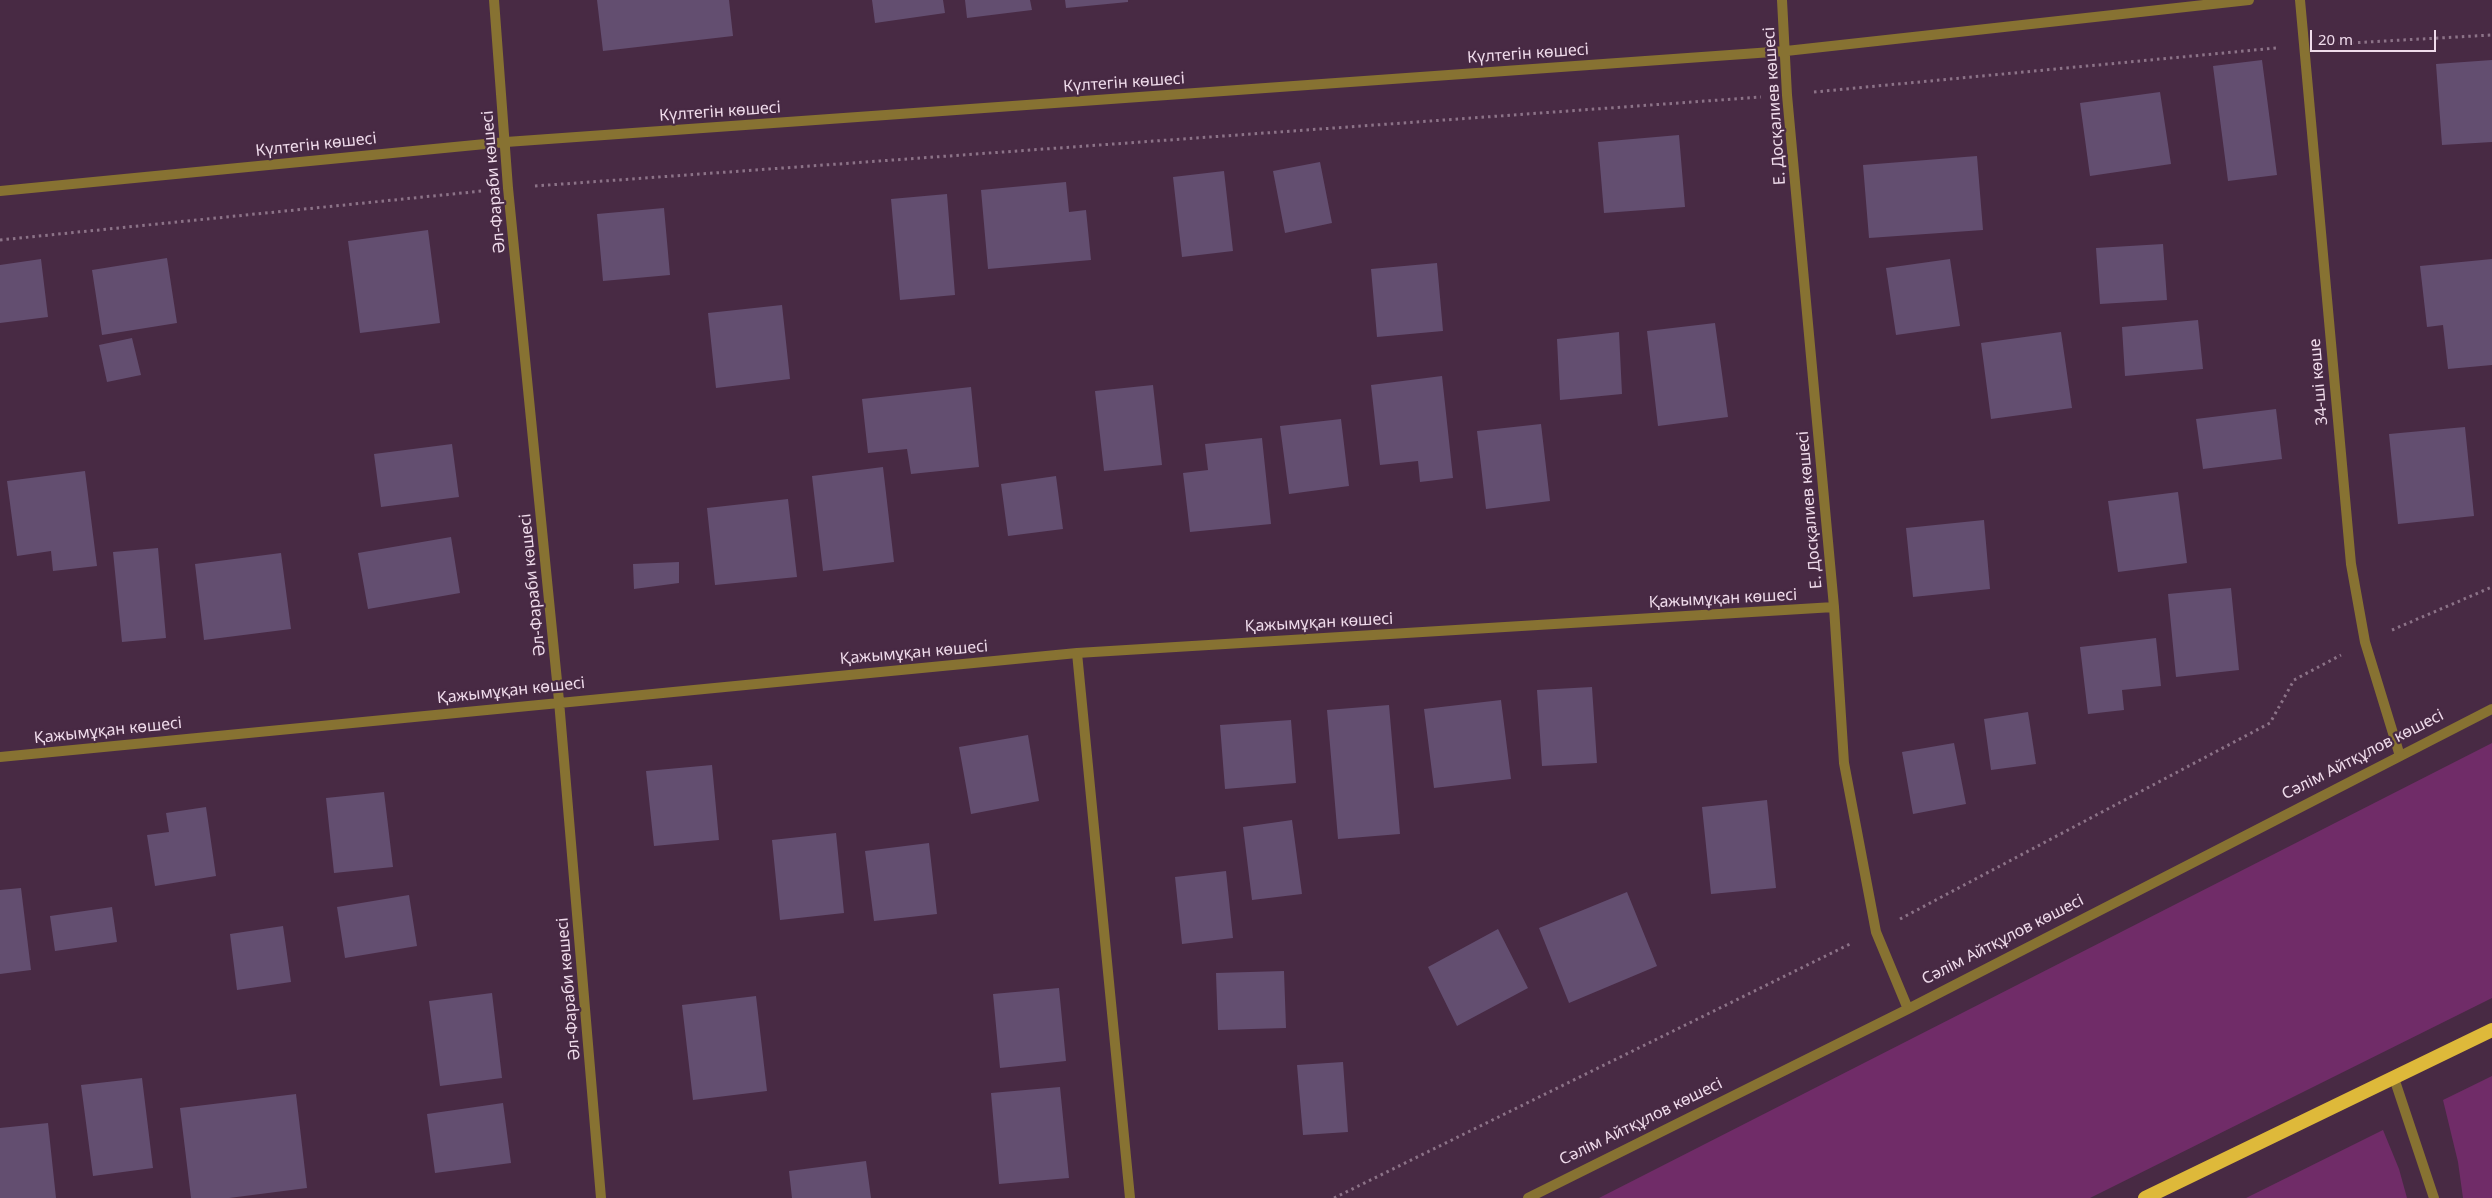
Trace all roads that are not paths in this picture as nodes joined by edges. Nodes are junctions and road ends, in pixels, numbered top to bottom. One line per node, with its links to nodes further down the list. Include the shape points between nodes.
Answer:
1 (494, 0): 6 (street, Әл-Фараби көшесі)
2 (1782, 0): 5 (street, Е. Досқалиев көшесі)
3 (2249, 0): 5 (street, Күлтегін көшесі)
4 (2300, 0): 12 (street, 34-ші көше, via 2351,564 2365,642)
5 (1786, 50): 6 (street, Күлтегін көшесі); 8 (street, Е. Досқалиев көшесі, via 1787,95)
6 (506, 142): 7 (street, Күлтегін көшесі); 10 (street, Әл-Фараби көшесі)
7 (0, 191)
8 (1834, 607): 9 (street, Қажымұқан көшесі); 14 (street, Е. Досқалиев көшесі, via 1844,763 1876,932)
9 (1077, 653): 10 (street, Қажымұқан көшесі); 18 (street)
10 (559, 701): 13 (street, Қажымұқан көшесі); 17 (street, Әл-Фараби көшесі)
11 (2492, 709): 12 (street, Сәлім Айтқұлов көшесі)
12 (2400, 756): 14 (street, Сәлім Айтқұлов көшесі)
13 (0, 757)
14 (1908, 1009): 19 (street, Сәлім Айтқұлов көшесі)
15 (2492, 1030): 16 (highway)
16 (2394, 1078): 20 (highway); 21 (street)
17 (602, 1198)
18 (1130, 1198)
19 (1528, 1198)
20 (2144, 1198)
21 (2434, 1198)

